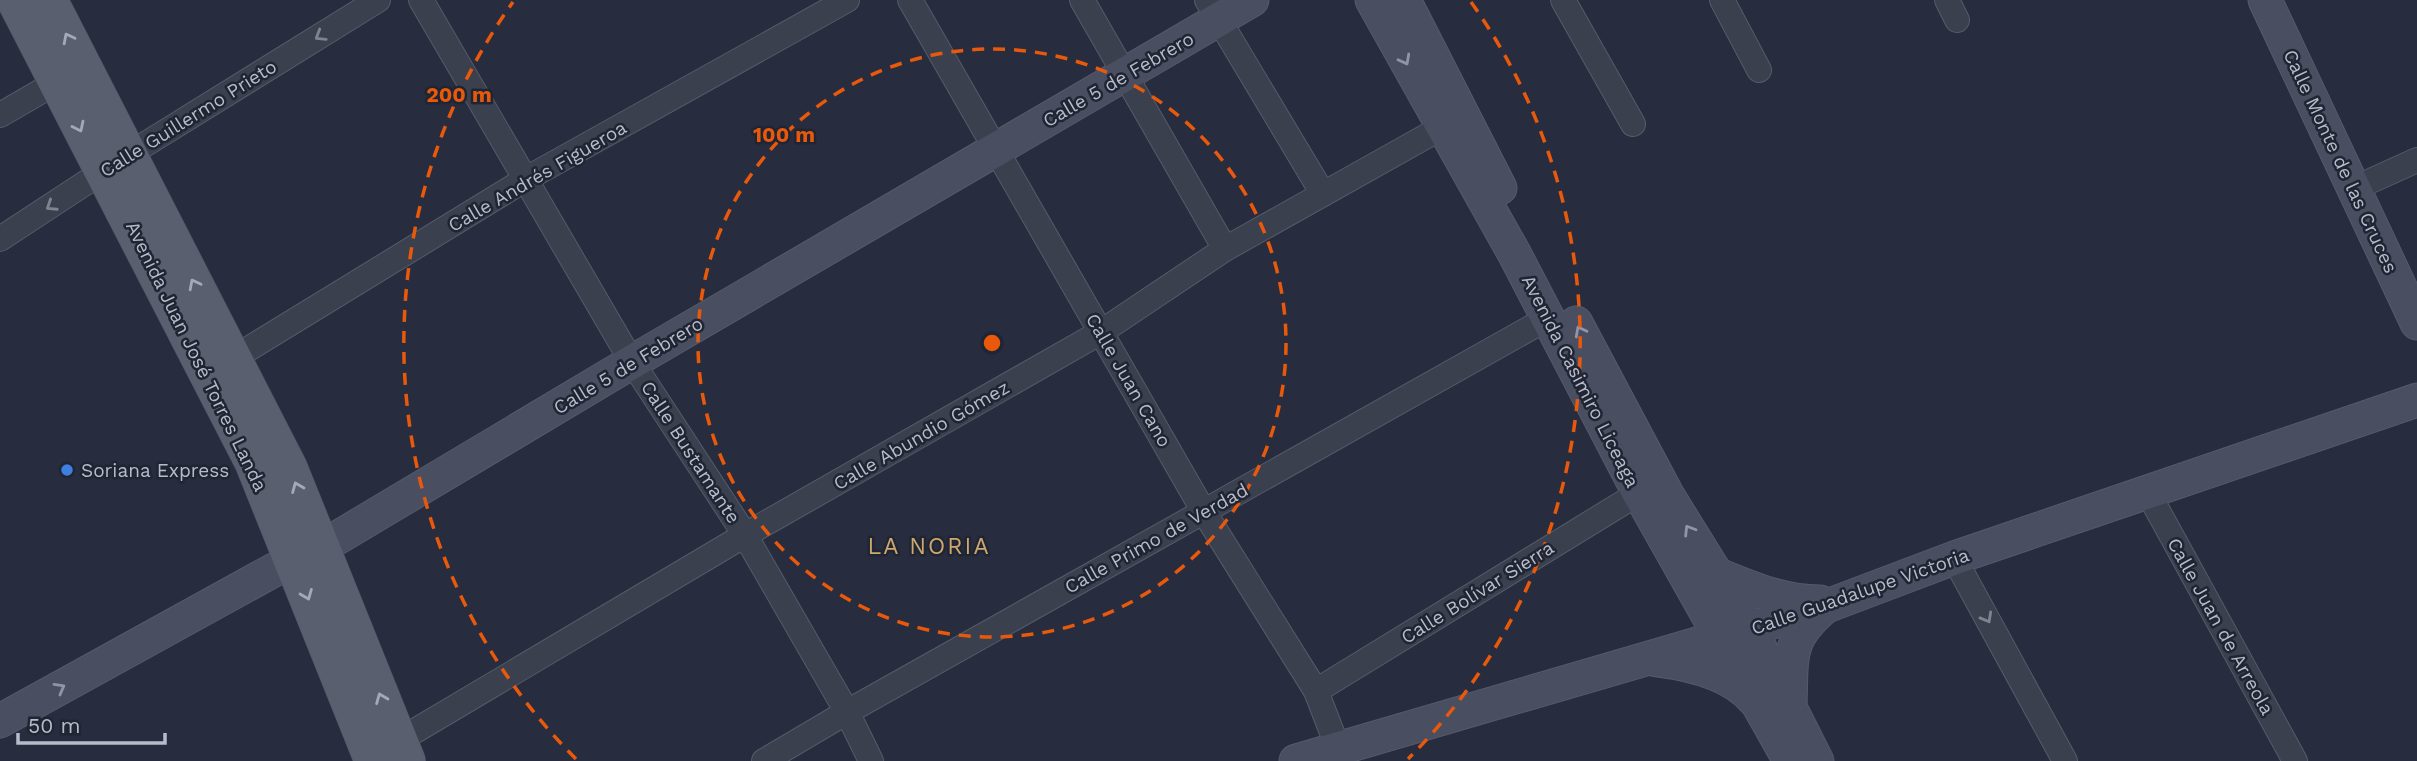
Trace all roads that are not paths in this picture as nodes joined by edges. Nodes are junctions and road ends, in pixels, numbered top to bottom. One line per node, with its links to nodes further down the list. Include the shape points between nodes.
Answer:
1 (15, 0): 17 (main road, Avenida Juan José Torres Landa)
2 (49, 0): 23 (main road, Avenida Juan José Torres Landa, one-way to 2)
3 (378, 0): 23 (street, Calle Guillermo Prieto, one-way to 23)
4 (421, 0): 24 (street, Calle Bustamante)
5 (847, 0): 24 (street, Calle Andrés Figueroa)
6 (911, 0): 21 (street, Calle Juan Cano)
7 (1082, 0): 16 (street)
8 (1252, 0): 14 (street, Calle 5 de Febrero)
9 (1372, 0): 20 (street, Avenida Casimiro Liceaga, one-way to 20)
10 (1404, 0): 41 (street, Avenida Casimiro Liceaga, one-way to 10, via 1668,496 1525,235)
11 (1563, 0): 19 (street)
12 (1722, 0): 15 (street)
13 (2265, 0): 25 (street, Calle Monte de las Cruces)
14 (1213, 11): 16 (street, Calle 5 de Febrero); 26 (street)
15 (1759, 70)
16 (1124, 75): 21 (street, Calle 5 de Febrero); 28 (street)
17 (57, 82): 18 (street); 23 (main road, Avenida Juan José Torres Landa, one-way to 23)
18 (0, 115)
19 (1633, 124)
20 (1441, 128): 26 (street, Calle Abundio Gómez); 29 (street, Avenida Casimiro Liceaga)
21 (998, 149): 31 (street, Calle Juan Cano); 33 (street, Calle 5 de Febrero)
22 (2417, 160): 25 (street)
23 (115, 164): 27 (street, Calle Guillermo Prieto, one-way to 27); 32 (main road, Avenida Juan José Torres Landa, one-way to 23); 39 (main road, Avenida Juan José Torres Landa, via 120,201 253,462)
24 (526, 180): 32 (street, Calle Andrés Figueroa); 33 (street, Calle Bustamante)
25 (2355, 188): 30 (street, Calle Monte de las Cruces)
26 (1323, 194): 28 (street, Calle Abundio Gómez)
27 (0, 239)
28 (1225, 249): 31 (street, Calle Abundio Gómez)
29 (1548, 318): 36 (street, Avenida Casimiro Liceaga); 37 (street, Calle Primo de Verdad)
30 (2417, 323)
31 (1101, 332): 37 (street, Calle Juan Cano); 38 (street, Calle Abundio Gómez)
32 (232, 359): 39 (main road, Avenida Juan José Torres Landa, one-way to 32, via 289,468)
33 (632, 362): 38 (street, Calle Bustamante); 39 (street, Calle 5 de Febrero)
34 (2417, 400): 35 (street, Calle Guadalupe Victoria)
35 (2147, 491): 40 (street, Calle Guadalupe Victoria); 57 (street, Calle Juan de Arreola)
36 (1639, 493): 43 (street, Avenida Casimiro Liceaga); 45 (street, Calle Bolívar Sierra)
37 (1204, 512): 45 (street, Calle Juan Cano); 47 (street, Calle Primo de Verdad)
38 (744, 535): 47 (street, Calle Bustamante); 49 (street, Calle Abundio Gómez)
39 (307, 554): 48 (street, Calle 5 de Febrero, one-way to 39); 49 (main road, Avenida Juan José Torres Landa)
40 (1954, 558): 42 (street, Calle Guadalupe Victoria); 56 (street, one-way to 56)
41 (1716, 574): 42 (street, via 1770,596); 43 (street, Avenida Casimiro Liceaga)
42 (1832, 604): 43 (street, Calle Guadalupe Victoria); 46 (street, via 1804,625 1793,646)
43 (1737, 634): 44 (street, Calle Guadalupe Victoria); 46 (street, Avenida Casimiro Liceaga)
44 (1651, 659): 46 (street, via 1688,664); 50 (street, Calle Guadalupe Victoria)
45 (1316, 691): 50 (street, Calle Juan Cano)
46 (1777, 708): 54 (street, Avenida Casimiro Liceaga); 55 (street, Avenida Casimiro Liceaga)
47 (847, 712): 51 (street, Calle Primo de Verdad); 52 (street, Calle Bustamante)
48 (0, 721)
49 (393, 754)
50 (1341, 755): 53 (street, Calle Guadalupe Victoria)
51 (764, 761)
52 (872, 761)
53 (1296, 761)
54 (1790, 761)
55 (1816, 761)
56 (2065, 761)
57 (2295, 761)

